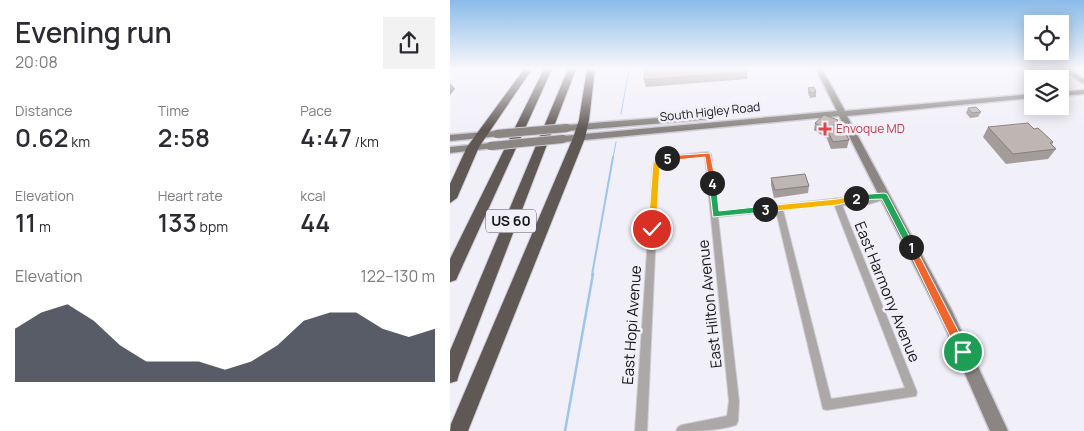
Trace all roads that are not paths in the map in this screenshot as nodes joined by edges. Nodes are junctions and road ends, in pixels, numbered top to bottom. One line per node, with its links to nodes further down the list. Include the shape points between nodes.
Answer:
1 (513, 89): 18 (highway)
2 (538, 89): 28 (highway, US 60)
3 (564, 89): 29 (highway, US 60)
4 (586, 89): 17 (highway)
5 (830, 89): 14 (main road)
6 (1020, 91): 7 (main road, South Higley Road); 10 (main road, South Higley Road); 12 (main road, via 986,97)
7 (1024, 91)
8 (1084, 92): 9 (main road)
9 (1069, 93)
10 (976, 95): 13 (main road); 14 (main road, South Higley Road)
11 (1024, 97): 12 (main road, South Higley Road)
12 (986, 100): 13 (main road, South Higley Road)
13 (944, 103): 14 (main road, South Higley Road)
14 (840, 110): 15 (main road, South Higley Road); 16 (main road, South Higley Road); 23 (main road)
15 (725, 116): 16 (main road, via 718,121 674,125); 17 (main road, South Higley Road)
16 (660, 130): 17 (main road, South Higley Road)
17 (573, 133): 18 (main road, South Higley Road, bridge); 20 (main road, South Higley Road, bridge); 30 (highway)
18 (480, 135): 19 (main road, South Higley Road); 20 (highway)
19 (450, 138)
20 (473, 148): 21 (main road, South Higley Road); 24 (highway)
21 (450, 150)
22 (658, 161): 27 (street, East Hilton Avenue, via 708,154); 31 (street, East Hopi Avenue)
23 (884, 196): 25 (street, via 876,201); 33 (main road, via 947,316)
24 (450, 198)
25 (837, 202): 26 (street); 26 (street, East Harmony Avenue, via 912,392 827,406)
26 (779, 208): 27 (street)
27 (715, 215): 32 (street, East Hilton Avenue, via 734,401 732,421)
28 (450, 275)
29 (450, 374)
30 (458, 431)
31 (641, 431)
32 (682, 431)
33 (1000, 431)

